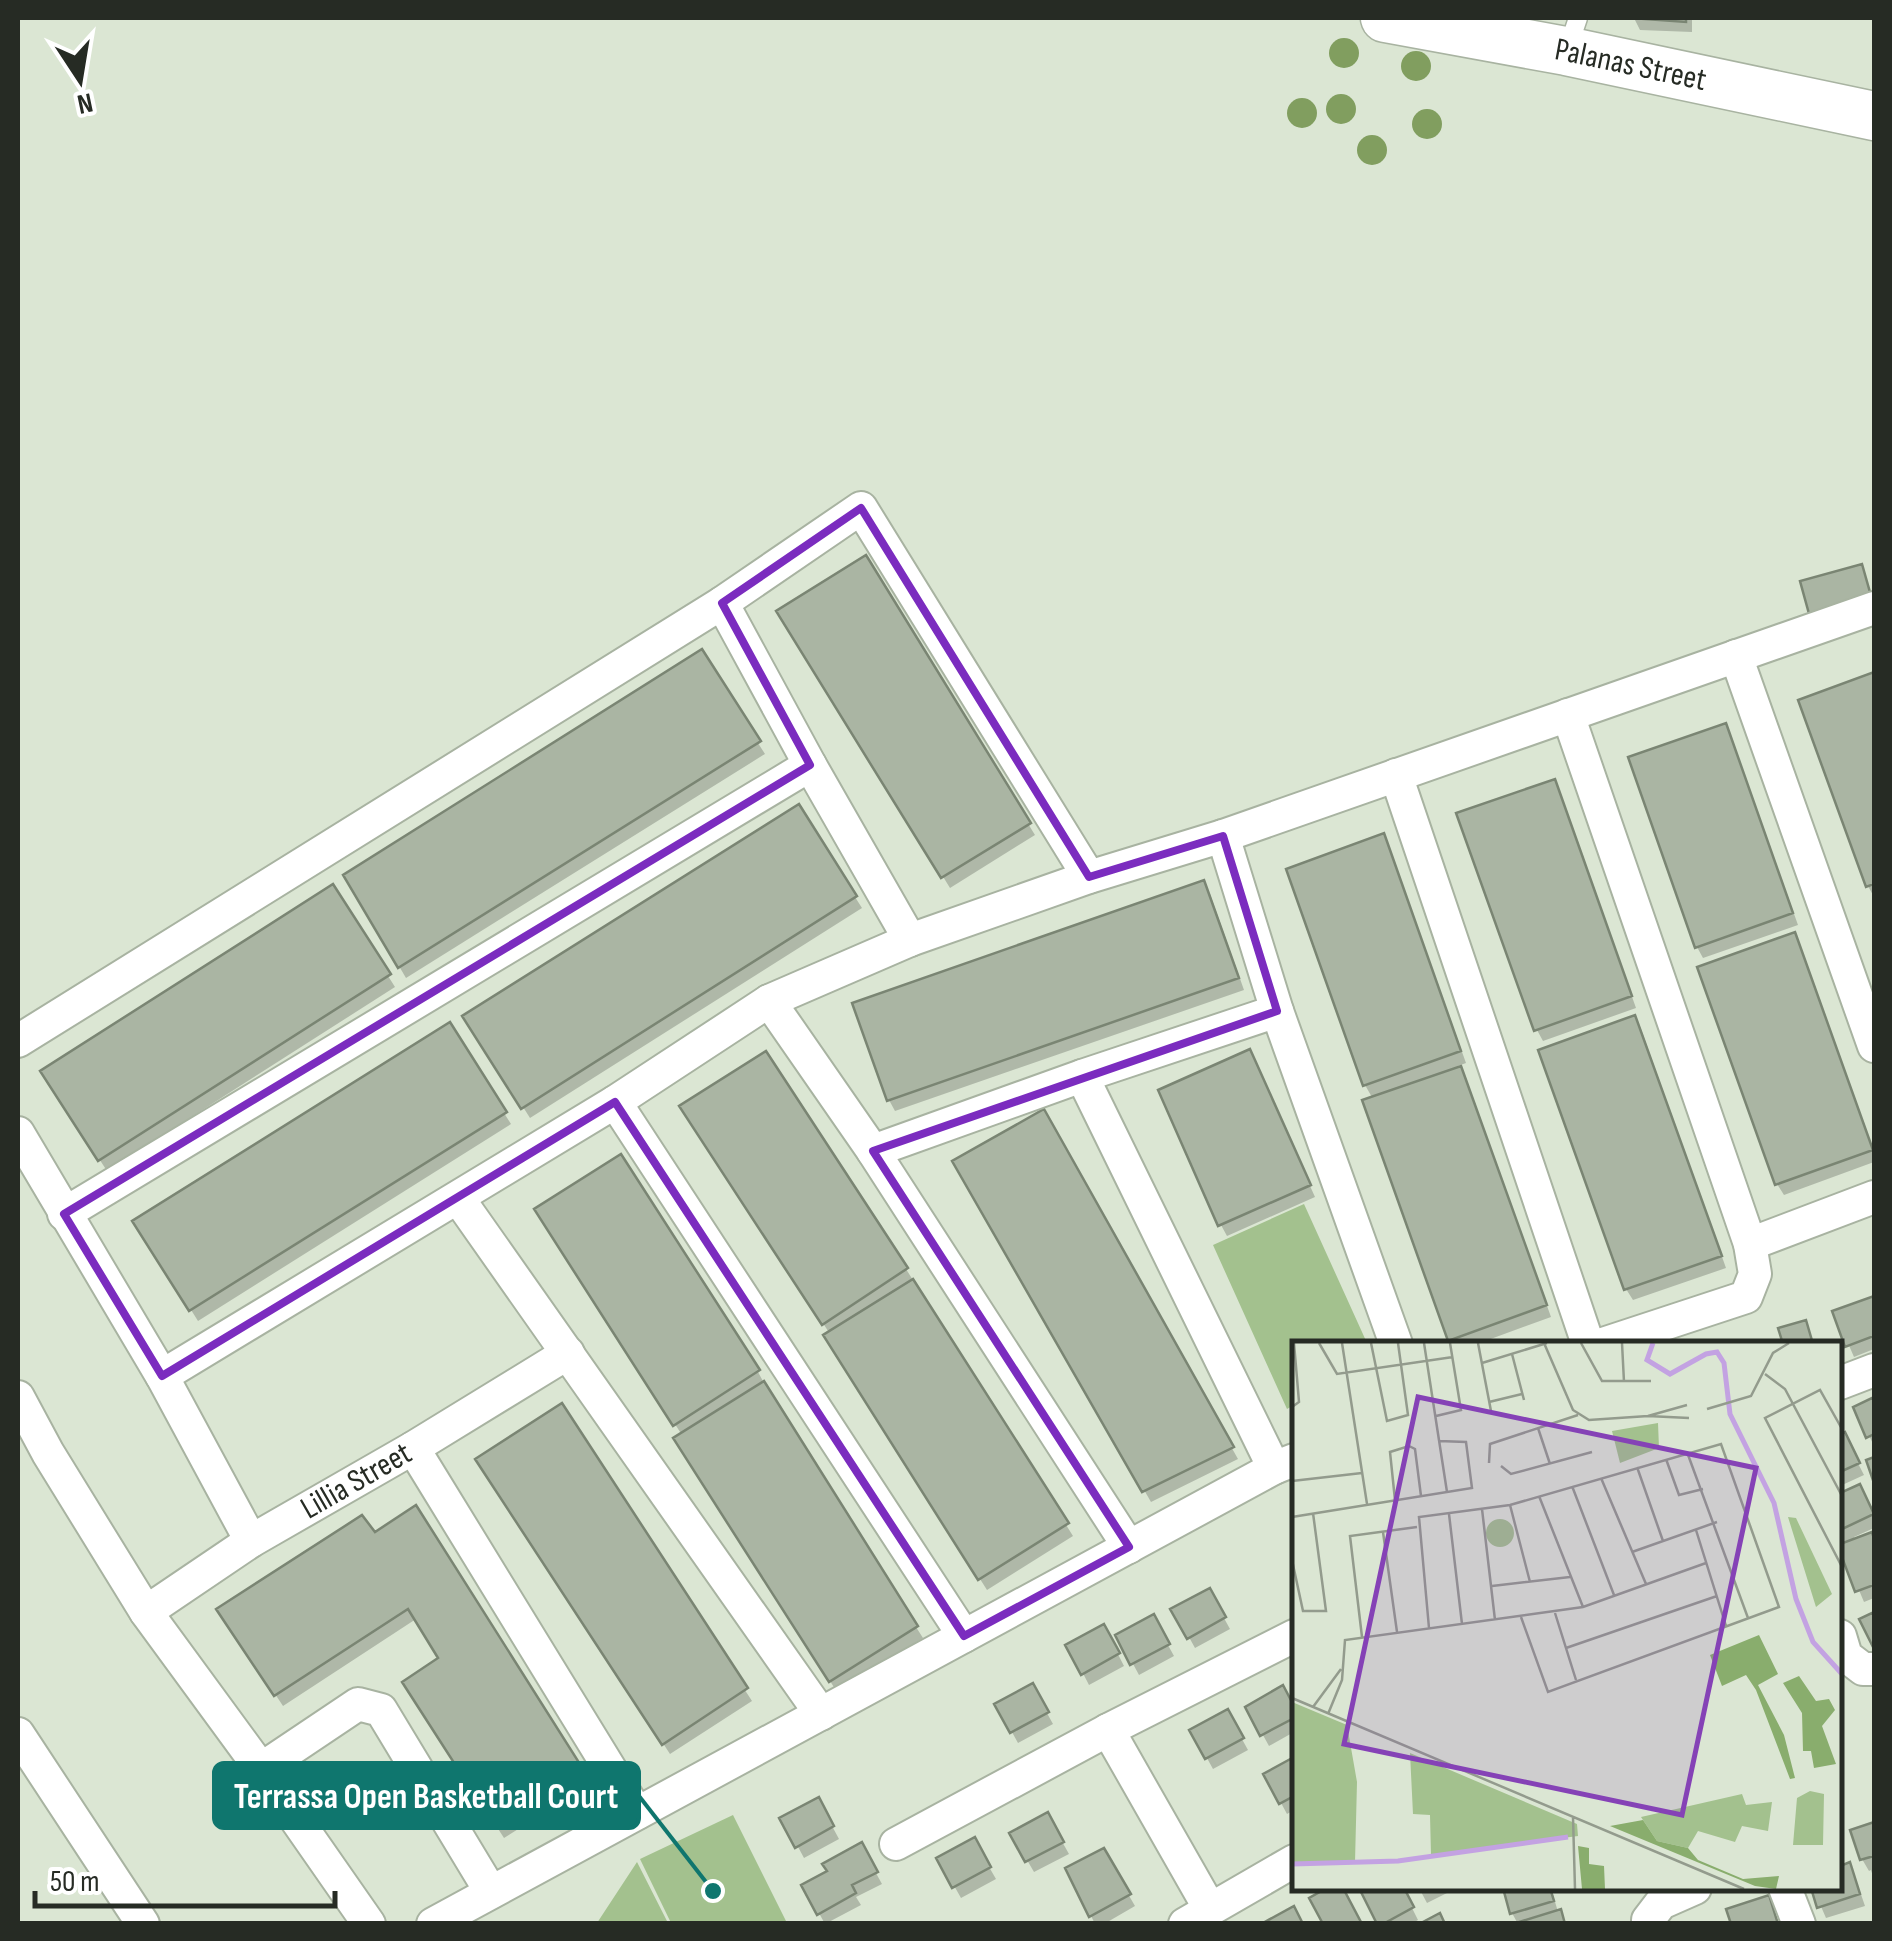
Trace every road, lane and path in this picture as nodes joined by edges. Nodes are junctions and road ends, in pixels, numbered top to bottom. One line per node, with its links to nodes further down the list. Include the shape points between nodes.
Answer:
1 (1385, 18): 2 (main road, Palanas Street)
2 (1572, 34): 3 (main road, Palanas Street)
3 (1874, 116)
4 (722, 603): 8 (street); 11 (street, via 861,508); 15 (street)
5 (1874, 608): 6 (street)
6 (1736, 656): 7 (street); 16 (street)
7 (1568, 714): 9 (street); 24 (street)
8 (810, 766): 12 (street); 23 (street)
9 (1396, 775): 10 (street); 26 (street)
10 (1223, 836): 11 (street); 14 (street)
11 (1089, 877): 12 (street)
12 (910, 940): 13 (street)
13 (769, 1001): 18 (street); 20 (street)
14 (1277, 1010): 17 (street); 25 (street)
15 (18, 1041)
16 (1874, 1046)
17 (1082, 1076): 20 (street); 34 (street)
18 (614, 1102): 22 (street); 38 (street)
19 (18, 1132): 23 (street)
20 (872, 1151): 36 (street)
21 (1874, 1196): 24 (street)
22 (458, 1198): 28 (street); 30 (street)
23 (64, 1214): 30 (street)
24 (1750, 1244): 27 (street, via 1756,1274 1746,1297)
25 (1395, 1341)
26 (1587, 1341)
27 (1613, 1341)
28 (568, 1352): 33 (street, Lillia Street); 42 (street)
29 (1874, 1370): 31 (street)
30 (162, 1376): 35 (street)
31 (1842, 1382)
32 (18, 1397): 37 (street)
33 (413, 1448): 35 (street, Lillia Street); 46 (street)
34 (1284, 1464): 36 (street)
35 (251, 1541): 37 (street, Lillia Street)
36 (1129, 1546): 38 (street)
37 (146, 1612): 45 (street)
38 (964, 1636): 42 (street)
39 (1292, 1637): 43 (street)
40 (1842, 1643): 41 (street, via 1846,1656 1862,1669)
41 (1874, 1669)
42 (821, 1714): 46 (street)
43 (1108, 1730): 47 (street); 52 (street)
44 (18, 1734): 53 (street)
45 (260, 1769): 51 (street, via 358,1704 382,1710); 54 (street)
46 (637, 1813): 51 (street)
47 (896, 1844)
48 (1292, 1861): 52 (street)
49 (1688, 1891): 56 (street, via 1661,1903)
50 (1786, 1891): 57 (street)
51 (491, 1892): 55 (street)
52 (1197, 1916)
53 (143, 1924)
54 (370, 1924)
55 (433, 1924)
56 (1648, 1924)
57 (1799, 1924)

